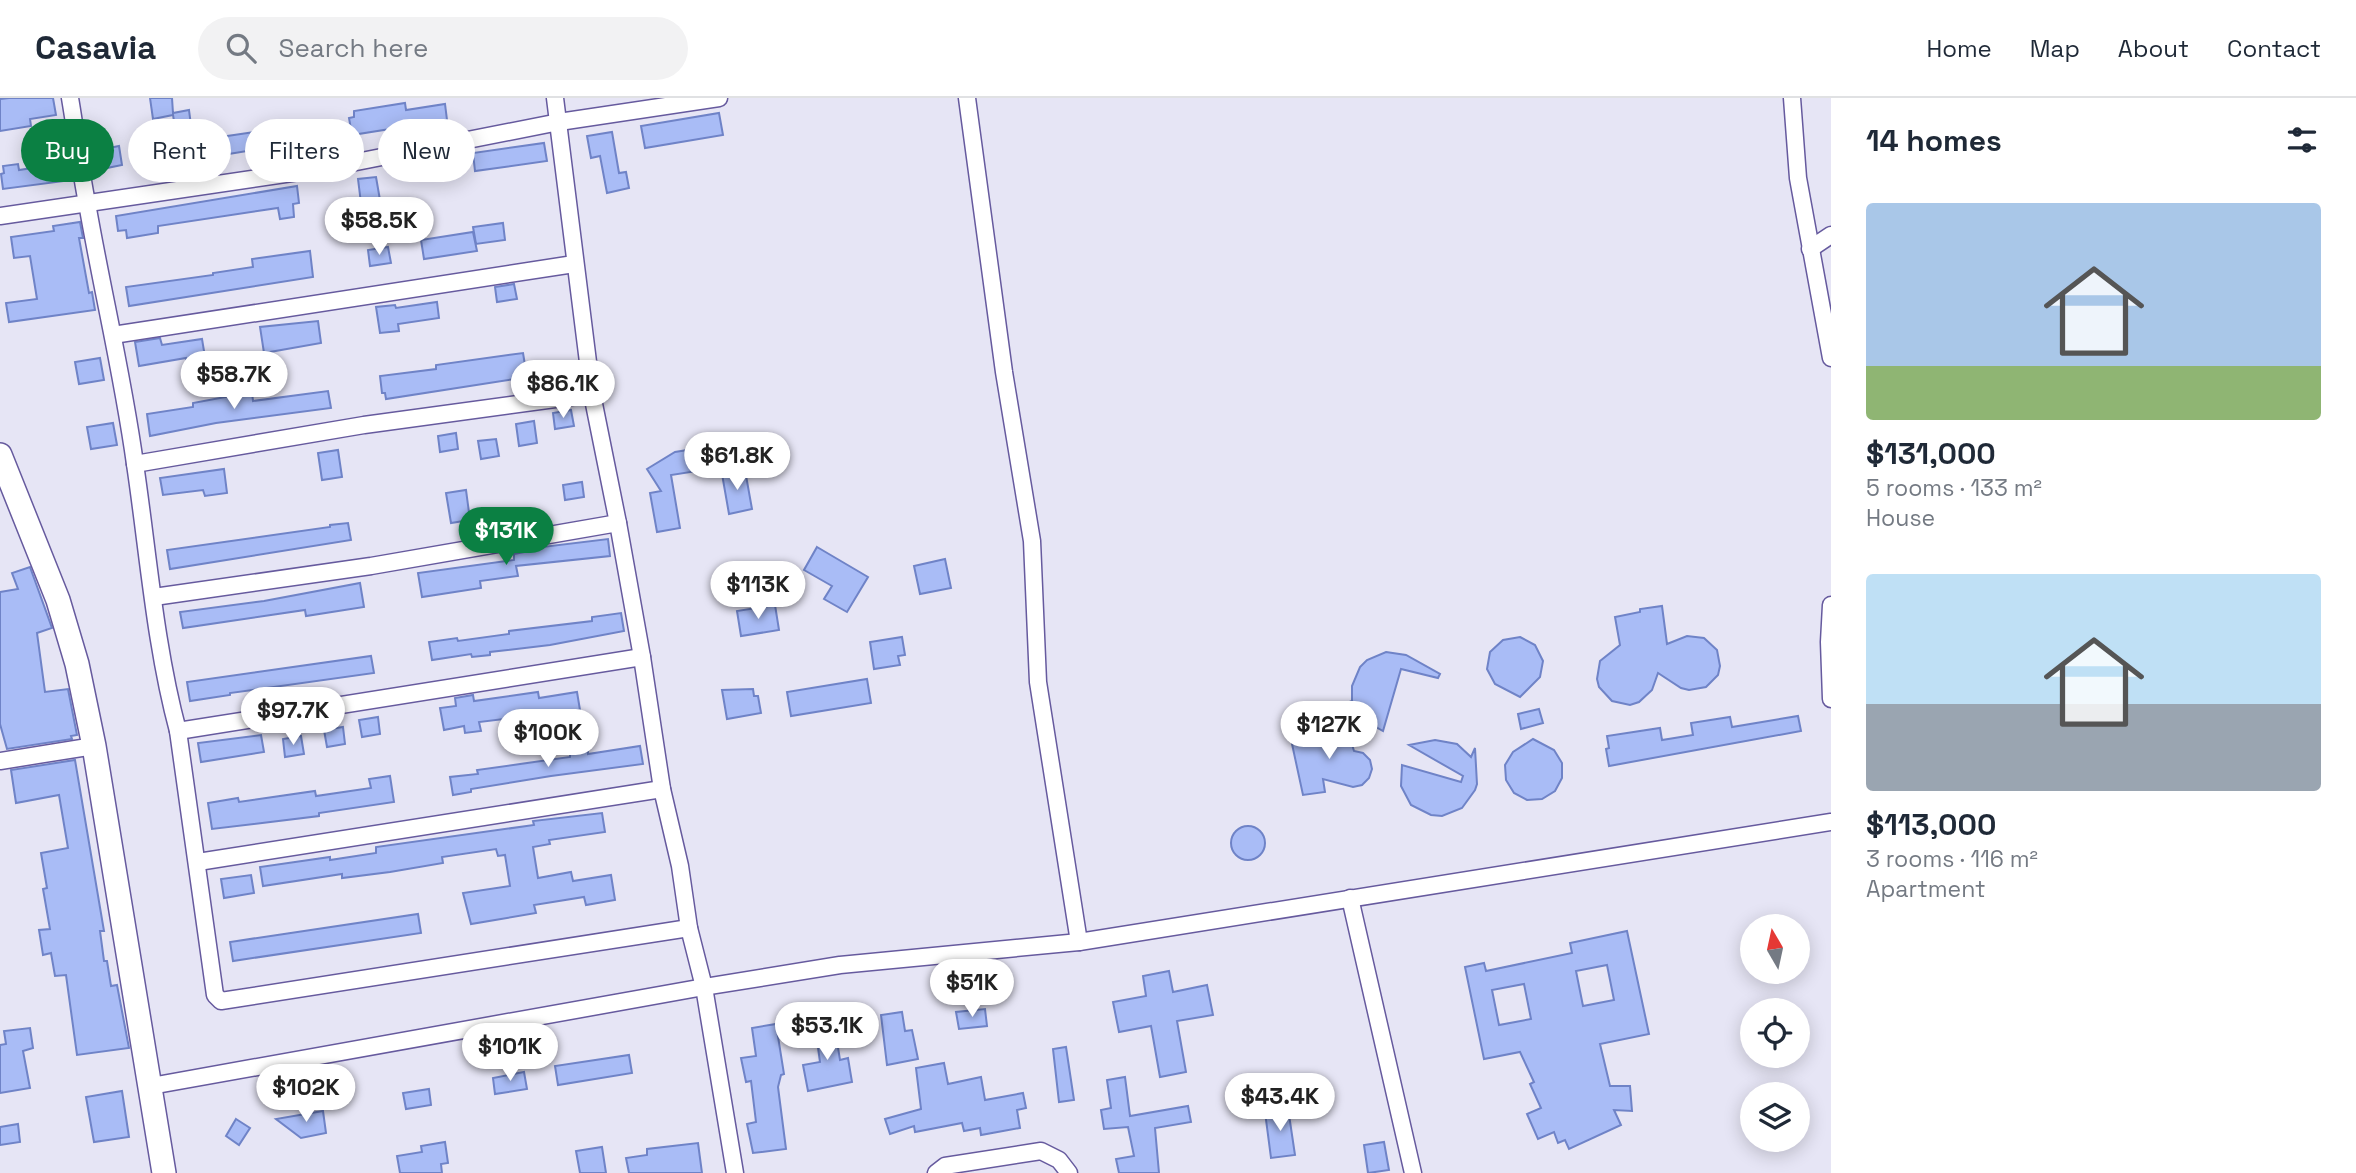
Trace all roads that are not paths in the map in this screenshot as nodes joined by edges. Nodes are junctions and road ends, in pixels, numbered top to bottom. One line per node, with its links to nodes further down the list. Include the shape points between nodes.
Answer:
1 (70, 98): 7 (street)
2 (555, 98): 6 (street)
3 (719, 98): 6 (street)
4 (1792, 98): 10 (street, via 1798,178)
5 (968, 99): 30 (street, via 1032,541 1038,682)
6 (559, 122): 7 (street, via 326,168); 11 (street)
7 (87, 204): 8 (street); 12 (street)
8 (0, 216)
9 (1831, 235): 10 (street)
10 (1810, 249): 13 (street)
11 (574, 264): 12 (street); 14 (street)
12 (113, 335): 16 (street)
13 (1831, 358)
14 (592, 394): 16 (street, via 364,425); 17 (street)
15 (0, 454): 23 (main road, via 58,600)
16 (135, 464): 18 (street)
17 (618, 523): 18 (street, via 371,566); 20 (street)
18 (154, 597): 22 (street)
19 (1831, 605): 21 (street)
20 (642, 657): 22 (street); 25 (street)
21 (1831, 699)
22 (178, 731): 27 (street)
23 (94, 746): 24 (street); 32 (main road)
24 (0, 761)
25 (662, 789): 27 (street); 29 (street)
26 (1831, 822): 28 (street)
27 (198, 862): 29 (street, via 215,995 221,1001)
28 (1350, 898): 30 (street); 37 (street)
29 (689, 928): 31 (street)
30 (1079, 942): 31 (street, via 840,965)
31 (705, 987): 32 (street); 34 (street)
32 (151, 1086): 33 (main road)
33 (164, 1173)
34 (736, 1173)
35 (936, 1173): 36 (street, via 945,1166 1041,1151 1059,1160)
36 (1069, 1173)
37 (1413, 1173)

